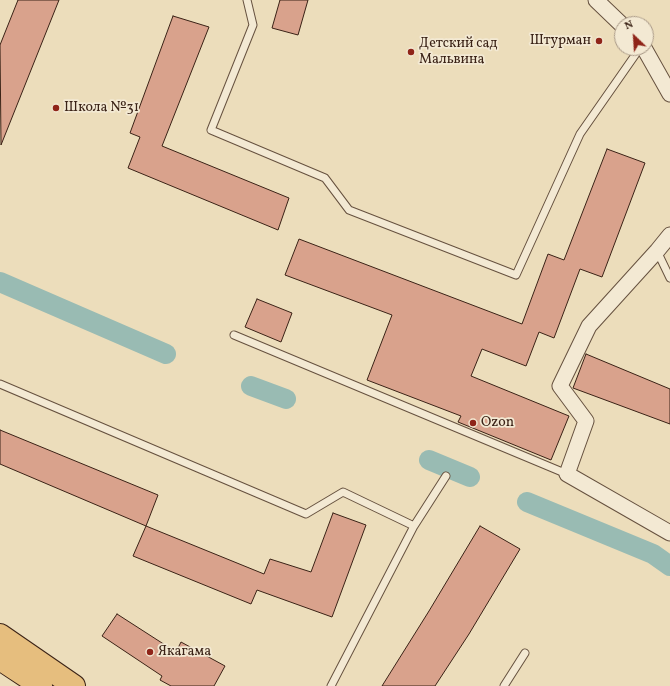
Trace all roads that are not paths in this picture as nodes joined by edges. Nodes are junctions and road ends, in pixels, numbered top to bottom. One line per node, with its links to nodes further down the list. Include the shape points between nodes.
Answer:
1 (247, 0): 4 (lane, via 253,25 211,130 324,178 350,210 516,275 580,134)
2 (596, 0): 3 (street)
3 (614, 17)
4 (634, 56)
5 (649, 56): 6 (street)
6 (670, 94)
7 (670, 235): 8 (street)
8 (657, 251): 9 (lane); 12 (street, via 589,326 560,386 586,422)
9 (670, 278)
10 (234, 335): 12 (lane)
11 (0, 384): 14 (lane, via 306,514 343,492)
12 (567, 474): 15 (street)
13 (446, 476): 14 (lane)
14 (414, 526): 21 (lane)
15 (670, 534)
16 (0, 635): 20 (main road)
17 (525, 653): 22 (lane)
18 (0, 659): 19 (main road)
19 (40, 686)
20 (74, 686)
21 (331, 686)
22 (504, 686)

